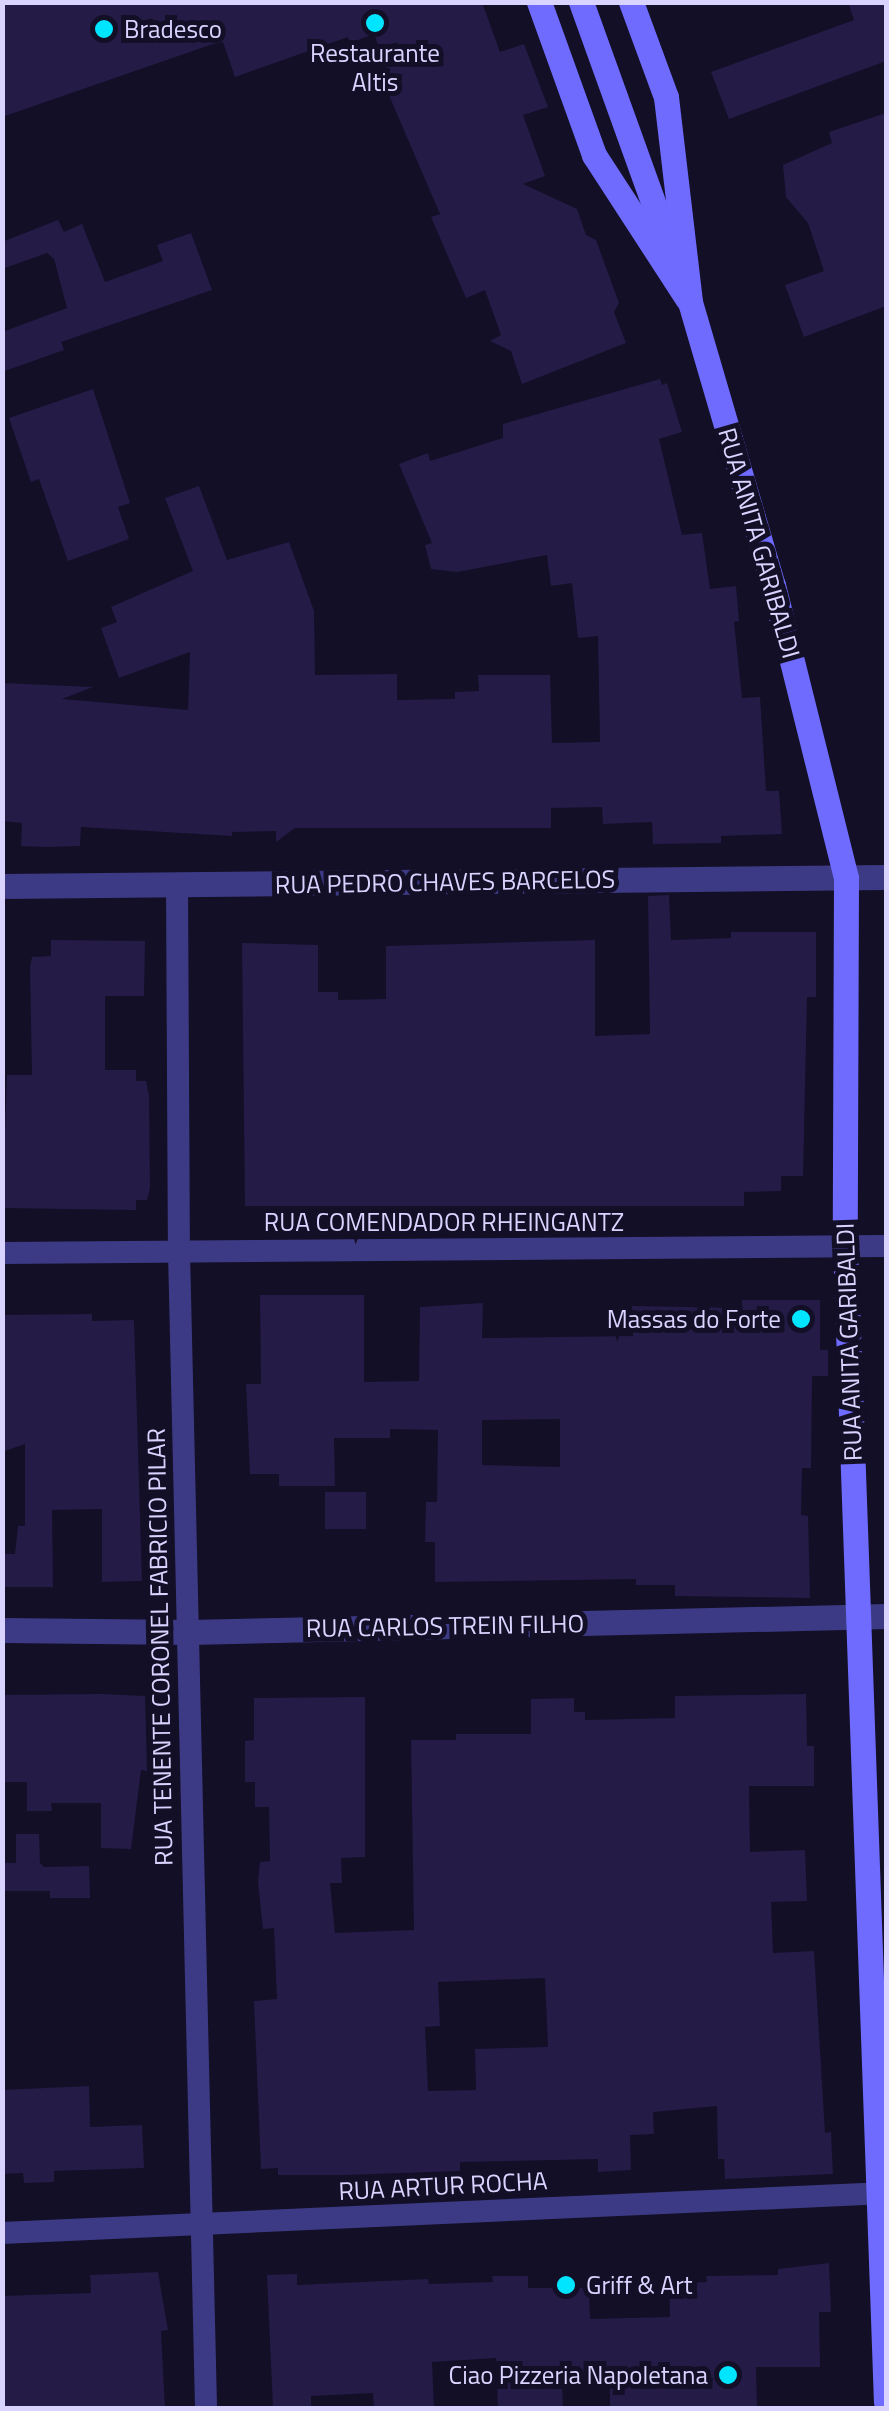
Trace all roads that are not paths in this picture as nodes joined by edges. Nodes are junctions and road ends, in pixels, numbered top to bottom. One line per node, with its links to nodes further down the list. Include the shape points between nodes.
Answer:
1 (539, 2): 4 (main road, RUA ANITA GARIBALDI, via 594,154)
2 (582, 2): 4 (main road)
3 (631, 2): 4 (main road, RUA ANITA GARIBALDI, via 666,97)
4 (690, 302): 5 (main road, RUA ANITA GARIBALDI, via 773,585)
5 (846, 878): 6 (street, RUA PEDRO CHAVES BARCELOS); 7 (street, RUA PEDRO CHAVES BARCELOS); 9 (main road, RUA ANITA GARIBALDI)
6 (886, 878)
7 (177, 884): 8 (street, RUA PEDRO CHAVES BARCELOS); 11 (street, RUA TENENTE CORONEL FABRICIO PILAR)
8 (2, 886)
9 (845, 1246): 10 (street, RUA COMENDADOR RHEINGANTZ); 11 (street, RUA COMENDADOR RHEINGANTZ); 13 (main road, RUA ANITA GARIBALDI)
10 (886, 1246)
11 (179, 1252): 12 (street, RUA COMENDADOR RHEINGANTZ); 16 (street, RUA TENENTE CORONEL FABRICIO PILAR)
12 (2, 1253)
13 (858, 1616): 14 (street, RUA CARLOS TREIN FILHO); 16 (street, RUA CARLOS TREIN FILHO); 17 (main road, RUA ANITA GARIBALDI)
14 (886, 1616)
15 (2, 1630): 16 (street, RUA CARLOS TREIN FILHO)
16 (188, 1632): 18 (street, RUA TENENTE CORONEL FABRICIO PILAR)
17 (883, 2193): 18 (street, RUA ARTUR ROCHA); 20 (main road, RUA ANITA GARIBALDI)
18 (200, 2224): 19 (street, RUA ARTUR ROCHA); 21 (street, RUA TENENTE CORONEL FABRICIO PILAR)
19 (2, 2233)
20 (886, 2402)
21 (206, 2408)

